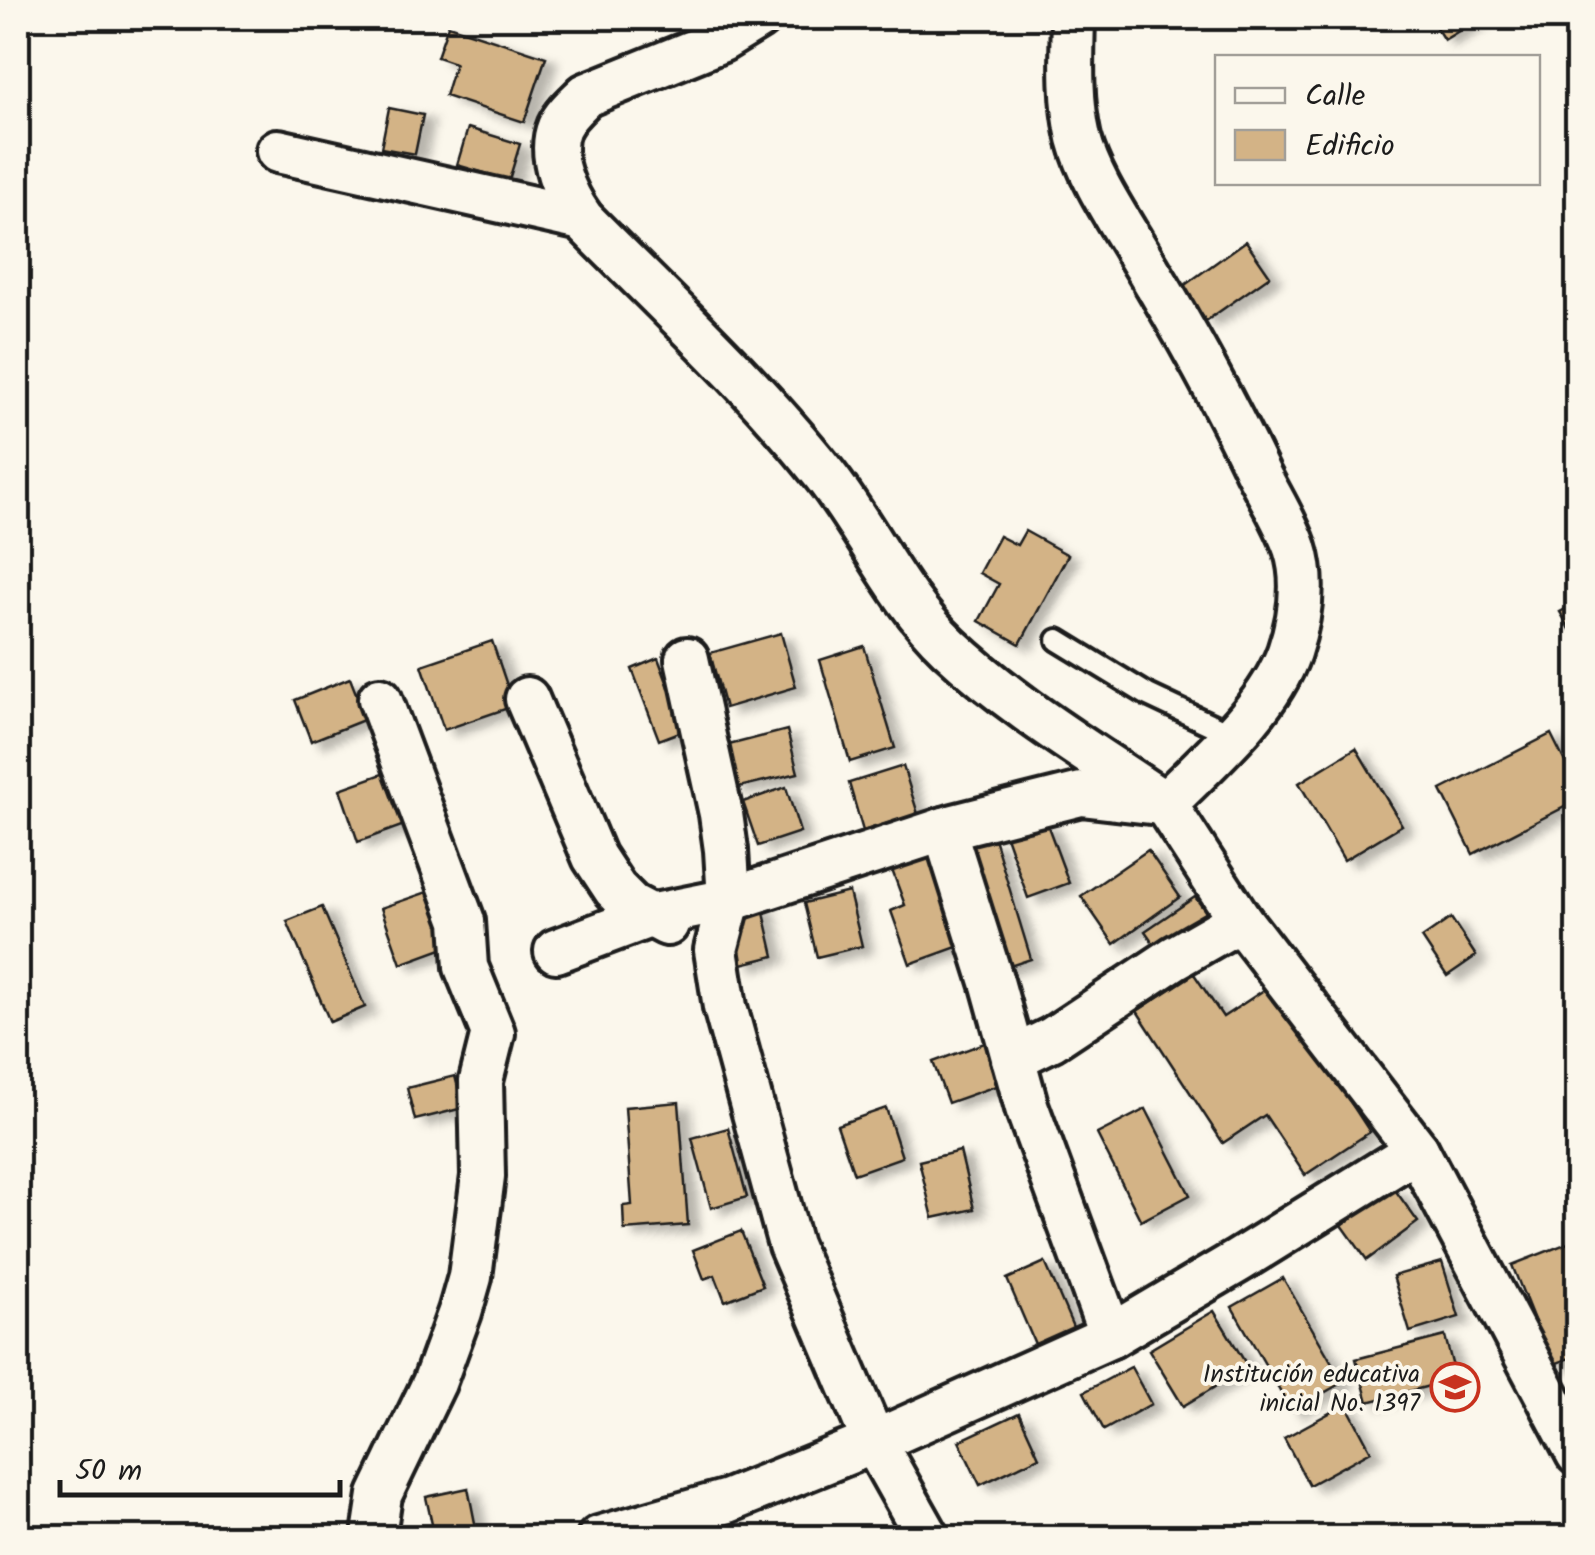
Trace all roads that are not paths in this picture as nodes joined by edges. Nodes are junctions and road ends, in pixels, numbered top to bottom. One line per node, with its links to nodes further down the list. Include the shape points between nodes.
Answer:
1 (758, 18): 4 (street, via 722,40 586,96 568,112 556,152)
2 (1074, 18): 9 (street, via 1072,81 1080,140 1295,549 1300,614 1288,656 1268,694)
3 (278, 151): 4 (street)
4 (582, 220): 10 (street, via 784,424 946,644 1021,705)
5 (1058, 640): 9 (lane, via 1148,695)
6 (688, 659): 12 (street, via 721,814)
7 (380, 698): 22 (street, via 464,921 466,967 493,1033 481,1082 483,1176 470,1277 434,1384 380,1495)
8 (527, 699): 13 (street, via 594,856 615,889)
9 (1233, 735): 10 (street)
10 (1165, 804): 11 (street, via 1081,794); 14 (street)
11 (944, 829): 12 (street); 17 (street)
12 (729, 900): 13 (street); 15 (street)
13 (649, 916): 15 (street); 16 (street)
14 (1240, 920): 17 (street); 18 (street)
15 (716, 950): 20 (street, via 790,1244)
16 (556, 951)
17 (1013, 1058): 19 (street)
18 (1417, 1150): 19 (street); 21 (street)
19 (1111, 1336): 20 (street)
20 (874, 1442): 23 (street, via 728,1501); 24 (street)
21 (1578, 1454)
22 (379, 1538)
23 (599, 1538)
24 (928, 1538)

